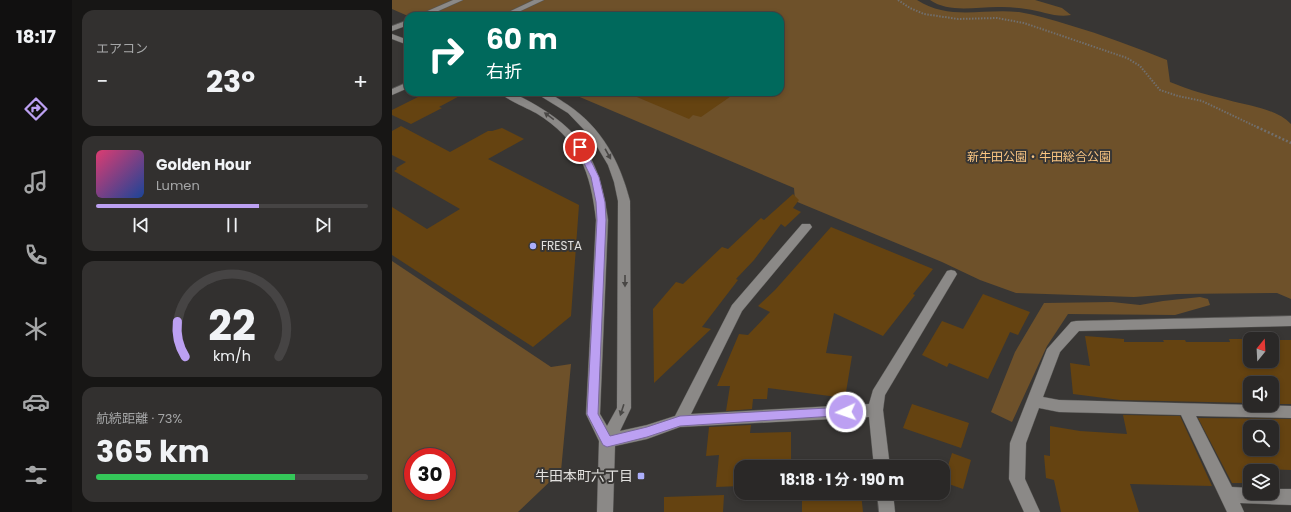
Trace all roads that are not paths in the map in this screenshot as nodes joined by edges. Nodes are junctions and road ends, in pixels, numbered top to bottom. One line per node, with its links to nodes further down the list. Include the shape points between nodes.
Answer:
1 (459, 0): 3 (street)
2 (540, 0): 4 (street)
3 (440, 12)
4 (513, 12)
5 (404, 24): 6 (street)
6 (392, 29)
7 (392, 36): 8 (street)
8 (404, 41)
9 (404, 87): 10 (street)
10 (392, 92)
11 (512, 96): 21 (street, one-way to 11, via 593,414 602,220 595,177 586,156 565,130 536,108)
12 (546, 96): 21 (street, one-way to 21, via 573,111 592,130 607,152 622,188 626,218 624,408)
13 (806, 227): 20 (street, via 737,308)
14 (951, 274): 17 (street, via 878,394)
15 (1291, 321): 16 (street, via 1076,326 1054,349)
16 (1034, 401): 18 (street, via 1059,406); 28 (street, via 1018,443 1017,457 1017,479)
17 (876, 410): 20 (street); 22 (street)
18 (1186, 410): 19 (street); 23 (street)
19 (1291, 412)
20 (680, 421): 21 (street)
21 (607, 442): 26 (street)
22 (881, 460)
23 (1228, 495): 24 (street); 29 (street)
24 (1291, 497)
25 (886, 500): 27 (street)
26 (605, 512)
27 (887, 512)
28 (1032, 512)
29 (1236, 512)

